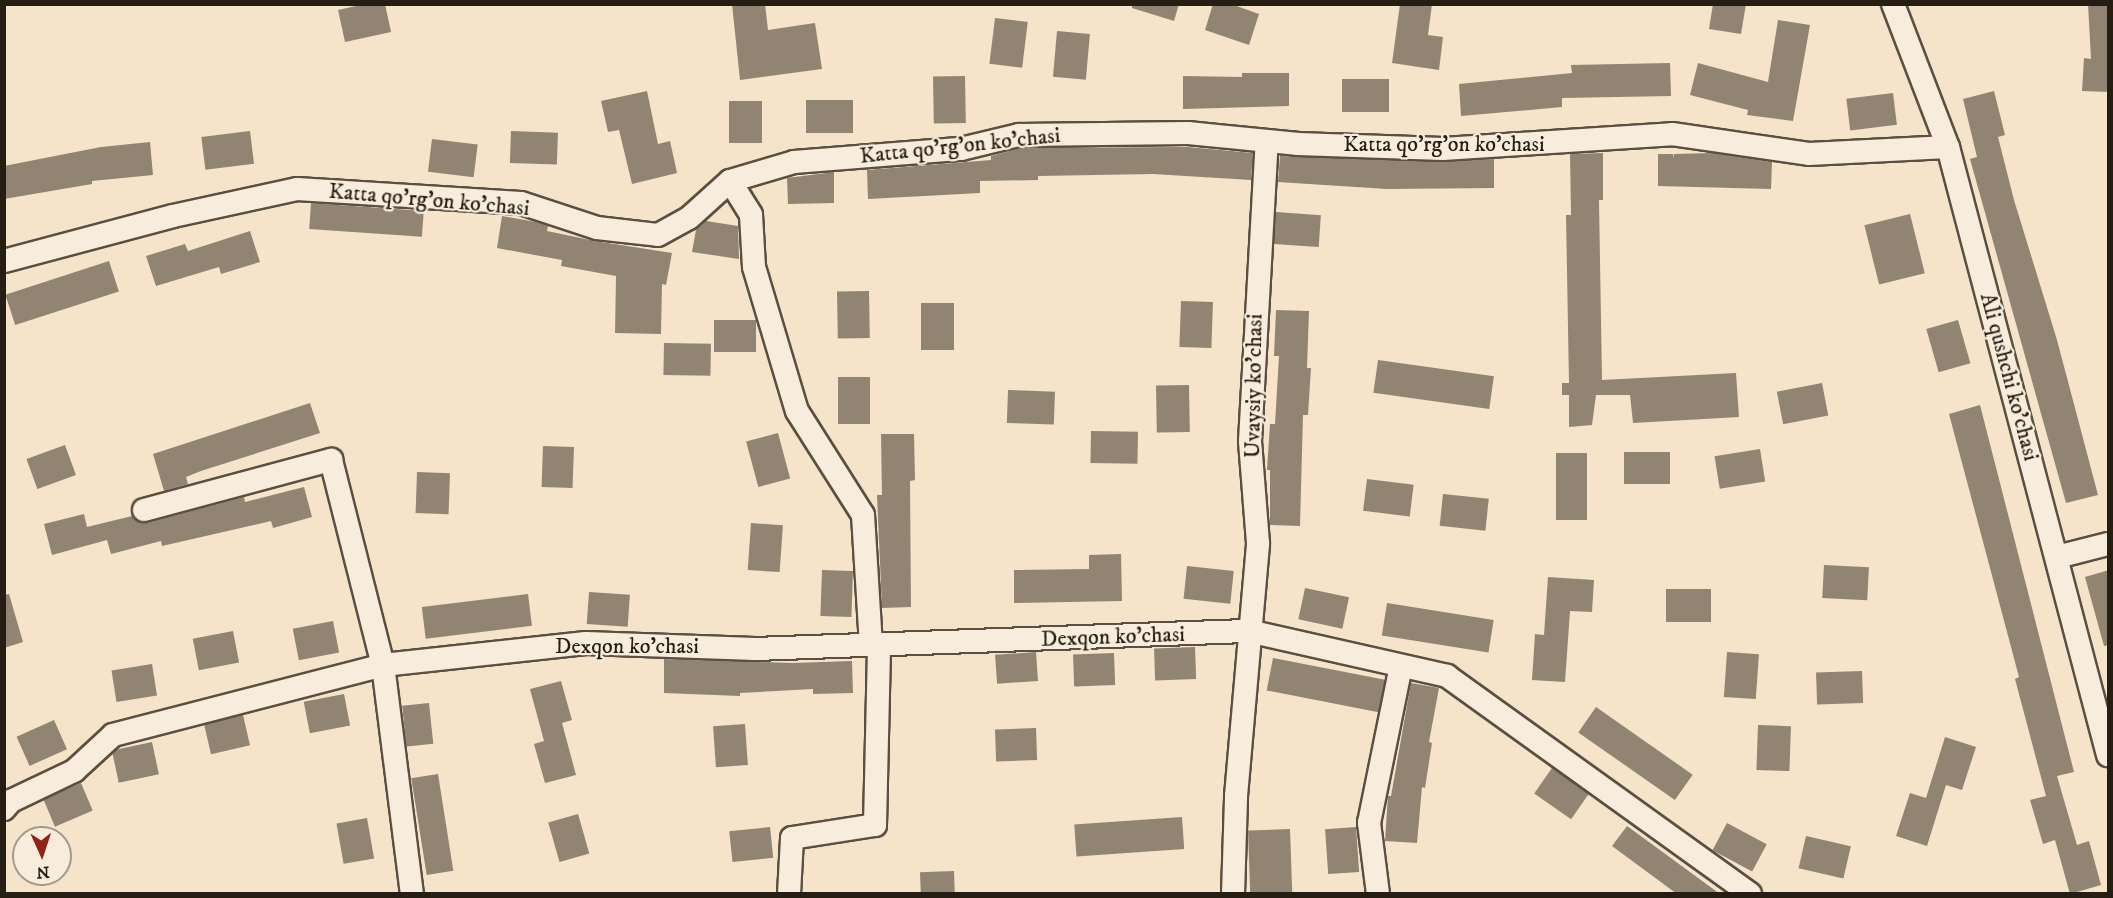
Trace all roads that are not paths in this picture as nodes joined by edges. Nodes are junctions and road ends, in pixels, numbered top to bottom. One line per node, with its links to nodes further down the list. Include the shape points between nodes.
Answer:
1 (1893, 4): 3 (street, Ali qushchi ko'chasi)
2 (1267, 141): 3 (street, Katta qo'rg'on ko'chasi, via 1443,149 1672,134 1809,154); 4 (street, Katta qo'rg'on ko'chasi, via 1188,133 1019,135 961,149 794,162); 9 (street, Uvaysiy ko'chasi, via 1250,441 1258,543)
3 (1947, 147): 8 (street, Ali qushchi ko'chasi)
4 (730, 181): 5 (street, Katta qo'rg'on ko'chasi, via 689,218 658,235 597,228 521,203 297,189 173,216); 10 (street, via 752,215 754,267 797,411 863,515)
5 (4, 261)
6 (144, 510): 11 (street, via 331,460)
7 (2109, 544): 8 (street)
8 (2057, 557): 13 (street, Ali qushchi ko'chasi)
9 (1248, 631): 10 (street, Dexqon ko'chasi); 12 (street, Dexqon ko'chasi); 17 (street, Uvaysiy ko'chasi)
10 (875, 644): 11 (street, Dexqon ko'chasi, via 755,649 586,643); 16 (street, via 875,825 792,838)
11 (383, 665): 14 (street, Dexqon ko'chasi, via 113,735 74,771); 15 (street)
12 (1401, 666): 18 (street, via 1369,823); 19 (street, Dexqon ko'chasi, via 1447,676)
13 (2109, 755)
14 (4, 808)
15 (412, 894)
16 (789, 894)
17 (1233, 894)
18 (1378, 894)
19 (1750, 894)

